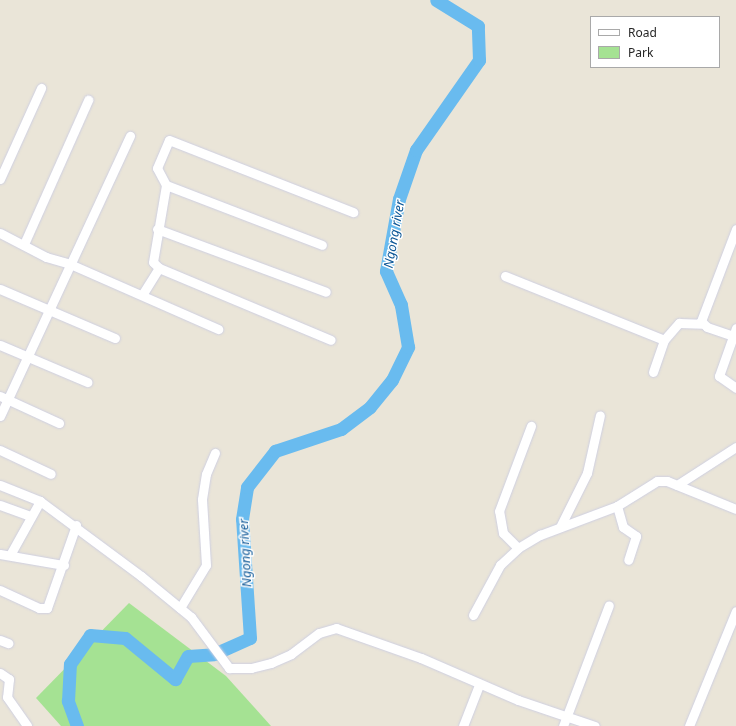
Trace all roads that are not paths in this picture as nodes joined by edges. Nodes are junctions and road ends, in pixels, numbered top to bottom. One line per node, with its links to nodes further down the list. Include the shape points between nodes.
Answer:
1 (41, 88): 4 (street)
2 (88, 100): 10 (street)
3 (130, 136): 12 (street)
4 (0, 179)
5 (166, 185): 6 (street, via 157,168 158,160 165,144 173,139); 7 (street); 11 (street)
6 (353, 212)
7 (157, 229): 13 (street, via 153,262); 16 (street)
8 (736, 229): 19 (street, via 703,311)
9 (0, 233): 10 (street)
10 (24, 244): 12 (street, via 46,257)
11 (322, 245)
12 (70, 264): 17 (street); 18 (street)
13 (159, 268): 17 (street); 23 (street)
14 (506, 276): 24 (street)
15 (0, 289): 18 (street)
16 (326, 292)
17 (142, 295): 20 (street)
18 (47, 309): 22 (street); 26 (street)
19 (702, 324): 21 (street); 24 (street, via 679,323)
20 (218, 329)
21 (735, 334): 29 (street, via 719,376)
22 (115, 338)
23 (331, 340)
24 (664, 340): 27 (street)
25 (0, 345): 26 (street)
26 (25, 356): 28 (street); 30 (street)
27 (652, 372)
28 (88, 382)
29 (736, 388)
30 (4, 397): 32 (street); 33 (street)
31 (600, 415): 47 (street, via 587,474)
32 (0, 416)
33 (59, 423)
34 (531, 426): 48 (street, via 499,511 503,533)
35 (736, 447): 40 (street)
36 (0, 450): 38 (street)
37 (215, 454): 55 (street, via 206,474 202,499 206,565)
38 (51, 474)
39 (0, 485): 41 (street)
40 (677, 485): 43 (street, via 657,481); 44 (street)
41 (40, 501): 45 (street); 46 (street)
42 (0, 505): 45 (street)
43 (617, 506): 47 (street); 51 (street, via 623,527 636,536)
44 (736, 509)
45 (31, 516): 50 (street)
46 (76, 525): 52 (street); 55 (street)
47 (560, 527): 48 (street)
48 (518, 548): 57 (street, via 500,565)
49 (0, 554): 50 (street)
50 (10, 555): 52 (street)
51 (628, 560)
52 (64, 565): 53 (street, via 45,609)
53 (0, 590)
54 (609, 606): 60 (street)
55 (180, 608): 59 (street, via 207,636 221,661 237,669 271,663 291,654 319,633 336,628 421,658)
56 (736, 611): 65 (street)
57 (473, 614)
58 (0, 673): 61 (street, via 9,679 7,697)
59 (479, 685): 60 (street); 62 (street)
60 (566, 716): 63 (street); 64 (street)
61 (27, 726)
62 (463, 726)
63 (564, 726)
64 (594, 726)
65 (689, 726)

